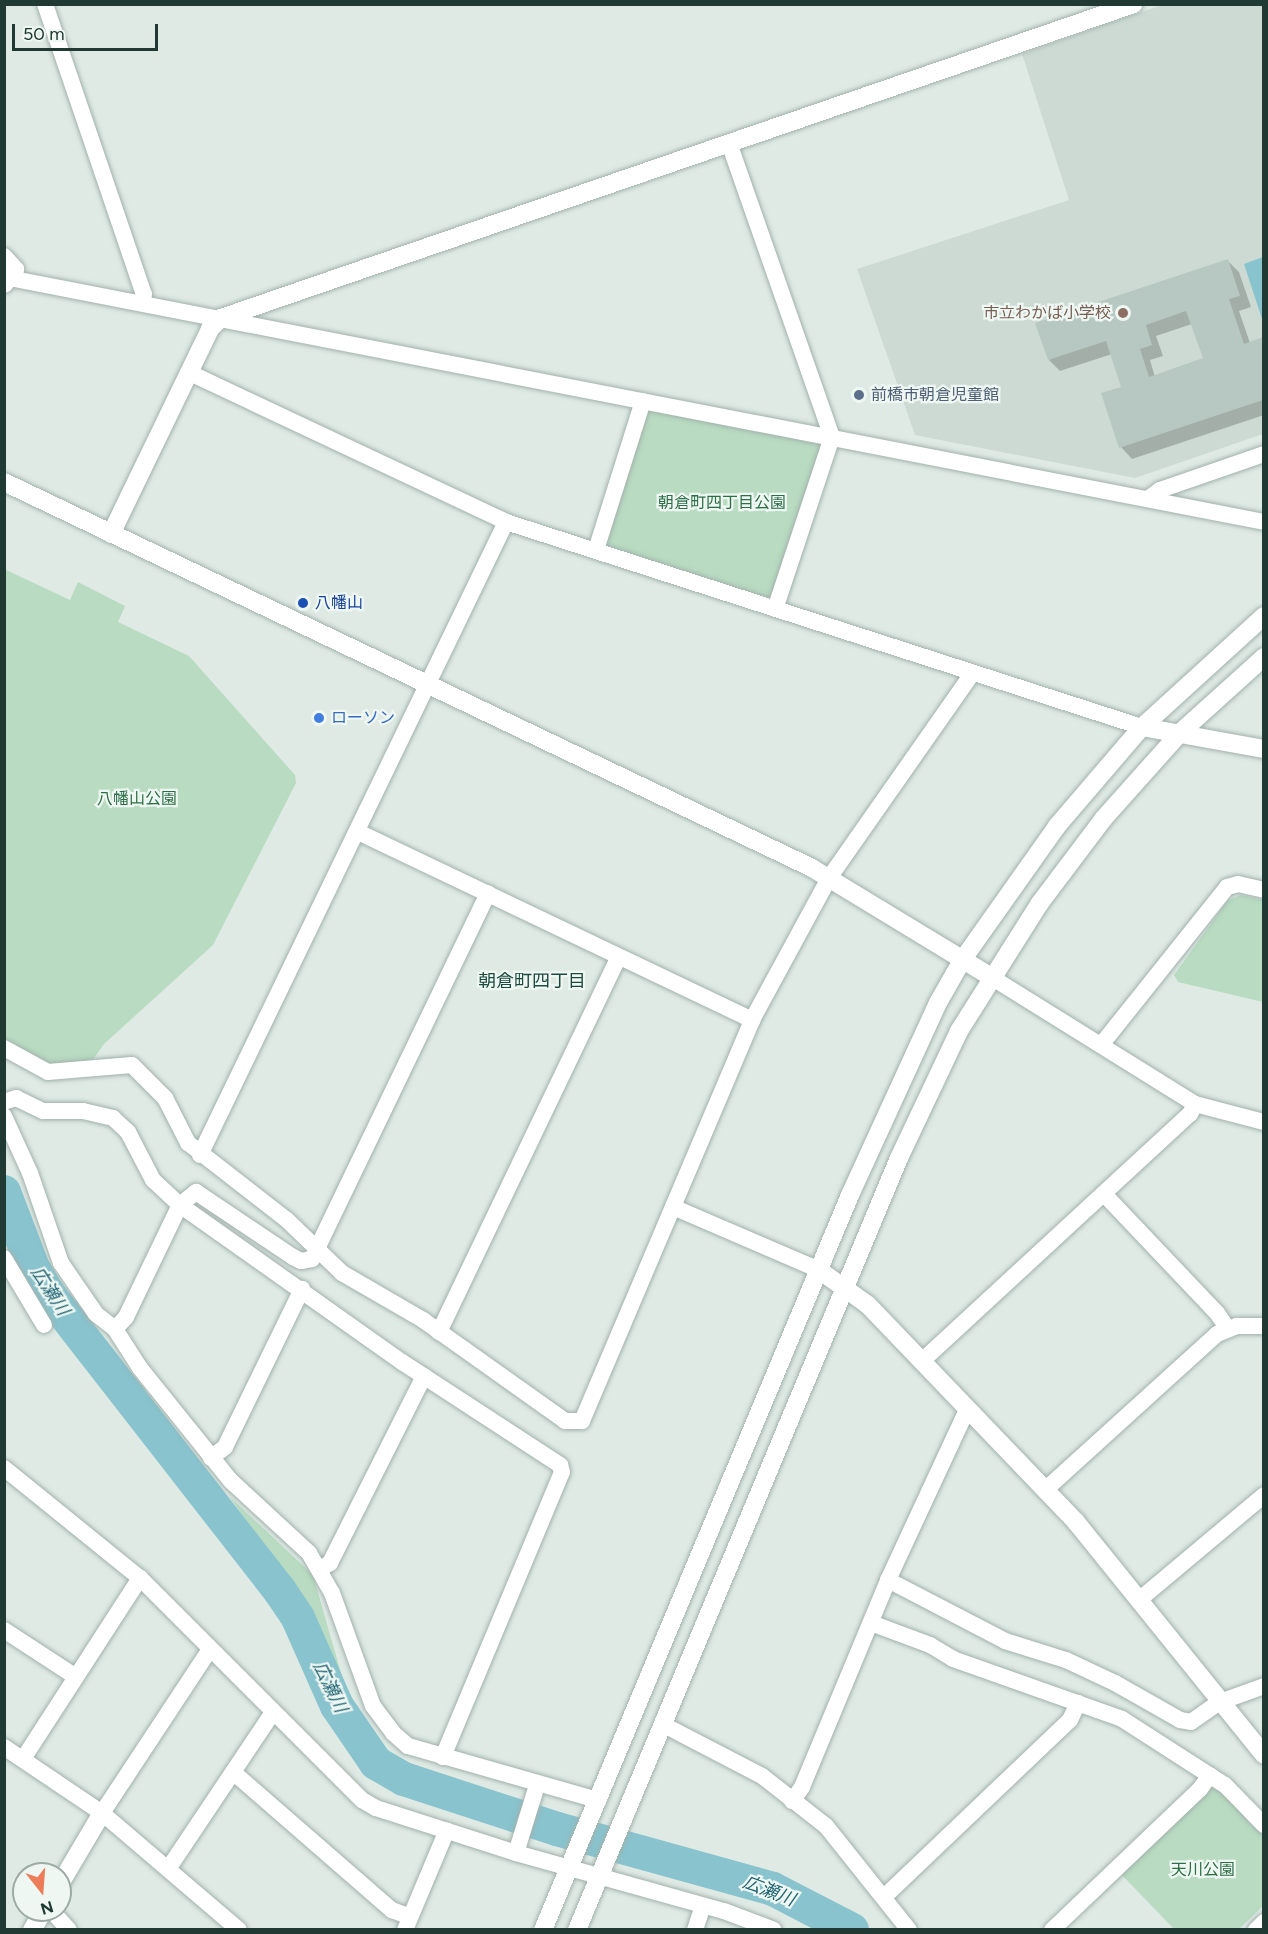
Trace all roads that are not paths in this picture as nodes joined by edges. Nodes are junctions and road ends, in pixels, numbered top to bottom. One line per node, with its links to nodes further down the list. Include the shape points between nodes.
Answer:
1 (45, 4): 6 (street, via 144,294)
2 (1134, 4): 3 (street)
3 (729, 143): 7 (street); 10 (street)
4 (4, 256): 5 (street, via 15,264)
5 (7, 280): 6 (street)
6 (143, 302): 7 (street)
7 (221, 318): 8 (street, via 210,329); 9 (street)
8 (190, 373): 14 (street); 16 (street)
9 (643, 401): 10 (street); 17 (street)
10 (832, 437): 13 (street); 18 (street)
11 (1263, 454): 13 (street, via 1160,490)
12 (4, 482): 16 (street)
13 (1149, 498): 15 (street)
14 (506, 522): 17 (street); 22 (street)
15 (1263, 522)
16 (111, 534): 22 (street)
17 (596, 550): 18 (street)
18 (775, 609): 21 (street)
19 (1263, 616): 23 (street)
20 (1263, 657): 24 (street)
21 (972, 674): 23 (street); 27 (street)
22 (428, 684): 26 (street); 27 (street)
23 (1142, 727): 24 (street); 31 (street, via 1057,826)
24 (1181, 732): 25 (street); 32 (street, via 1104,818)
25 (1263, 749)
26 (358, 832): 29 (street); 40 (street)
27 (829, 878): 31 (street); 33 (street)
28 (1263, 890): 34 (street, via 1238,884 1227,887)
29 (488, 893): 30 (street); 44 (street)
30 (619, 957): 33 (street); 53 (street)
31 (963, 959): 32 (street); 46 (street, via 900,1080)
32 (991, 977): 34 (street); 47 (street, via 927,1095)
33 (752, 1020): 43 (street)
34 (1101, 1046): 37 (street)
35 (4, 1048): 40 (street, via 48,1072 132,1065 161,1094 188,1143)
36 (4, 1102): 42 (street, via 16,1098 43,1111 83,1111 113,1118 128,1132 153,1180)
37 (1195, 1104): 39 (street); 41 (street, via 1190,1114)
38 (4, 1116): 52 (street, via 30,1173 61,1263 96,1314)
39 (1263, 1122)
40 (200, 1155): 44 (street, via 287,1220)
41 (1104, 1194): 51 (street); 54 (street)
42 (180, 1205): 44 (street, via 191,1194 202,1194 301,1261 312,1259); 48 (street); 52 (street, via 126,1317)
43 (674, 1207): 46 (street); 53 (street, via 582,1421 565,1421)
44 (319, 1251): 53 (street, via 349,1278)
45 (4, 1258): 49 (street)
46 (819, 1270): 47 (street); 82 (street)
47 (845, 1287): 54 (street); 73 (street)
48 (302, 1289): 55 (street); 57 (street, via 225,1447)
49 (44, 1325)
50 (1263, 1326): 51 (street)
51 (1227, 1328): 59 (street)
52 (115, 1329): 57 (street, via 140,1368)
53 (439, 1332)
54 (922, 1361): 56 (street)
55 (424, 1376): 61 (street, via 330,1563); 76 (street, via 555,1460 562,1472)
56 (968, 1410): 59 (street); 63 (street)
57 (211, 1458): 61 (street, via 248,1498 295,1537)
58 (4, 1468): 62 (street)
59 (1045, 1490): 64 (street)
60 (1263, 1495): 64 (street)
61 (320, 1569): 76 (street, via 382,1721 408,1746)
62 (140, 1578): 67 (street); 68 (street)
63 (888, 1580): 65 (street); 70 (street, via 1005,1641 1066,1660 1115,1683 1180,1720 1191,1722)
64 (1139, 1600): 70 (street)
65 (871, 1623): 71 (street, via 930,1645 953,1659); 81 (street, via 802,1787)
66 (4, 1630): 68 (street)
67 (210, 1649): 72 (street); 83 (street)
68 (76, 1677): 77 (street)
69 (1263, 1686): 70 (street)
70 (1220, 1702): 75 (street)
71 (1078, 1703): 79 (street, via 1122,1719); 91 (street, via 1070,1720)
72 (273, 1712): 78 (street); 85 (street, via 362,1800)
73 (662, 1724): 81 (street, via 762,1776); 90 (street)
74 (4, 1747): 77 (street)
75 (1263, 1755)
76 (443, 1757): 80 (street)
77 (23, 1759): 83 (street)
78 (233, 1772): 89 (street); 94 (street)
79 (1210, 1775): 84 (street, via 1236,1794); 101 (street, via 1200,1789)
80 (535, 1791): 82 (street); 86 (street)
81 (792, 1801): 91 (street, via 825,1826)
82 (594, 1808): 87 (street)
83 (102, 1813): 88 (street); 89 (street)
84 (1263, 1825)
85 (447, 1830): 86 (street); 94 (street)
86 (516, 1853): 87 (street)
87 (573, 1860): 90 (street); 96 (street)
88 (72, 1864)
89 (168, 1869): 95 (street)
90 (602, 1869): 92 (street); 97 (street)
91 (884, 1897): 100 (street)
92 (703, 1906): 98 (street); 99 (street)
93 (1263, 1922): 102 (street)
94 (407, 1923)
95 (239, 1929)
96 (543, 1929)
97 (577, 1929)
98 (694, 1929)
99 (774, 1929)
100 (909, 1929)
101 (1052, 1929)
102 (1256, 1929)

